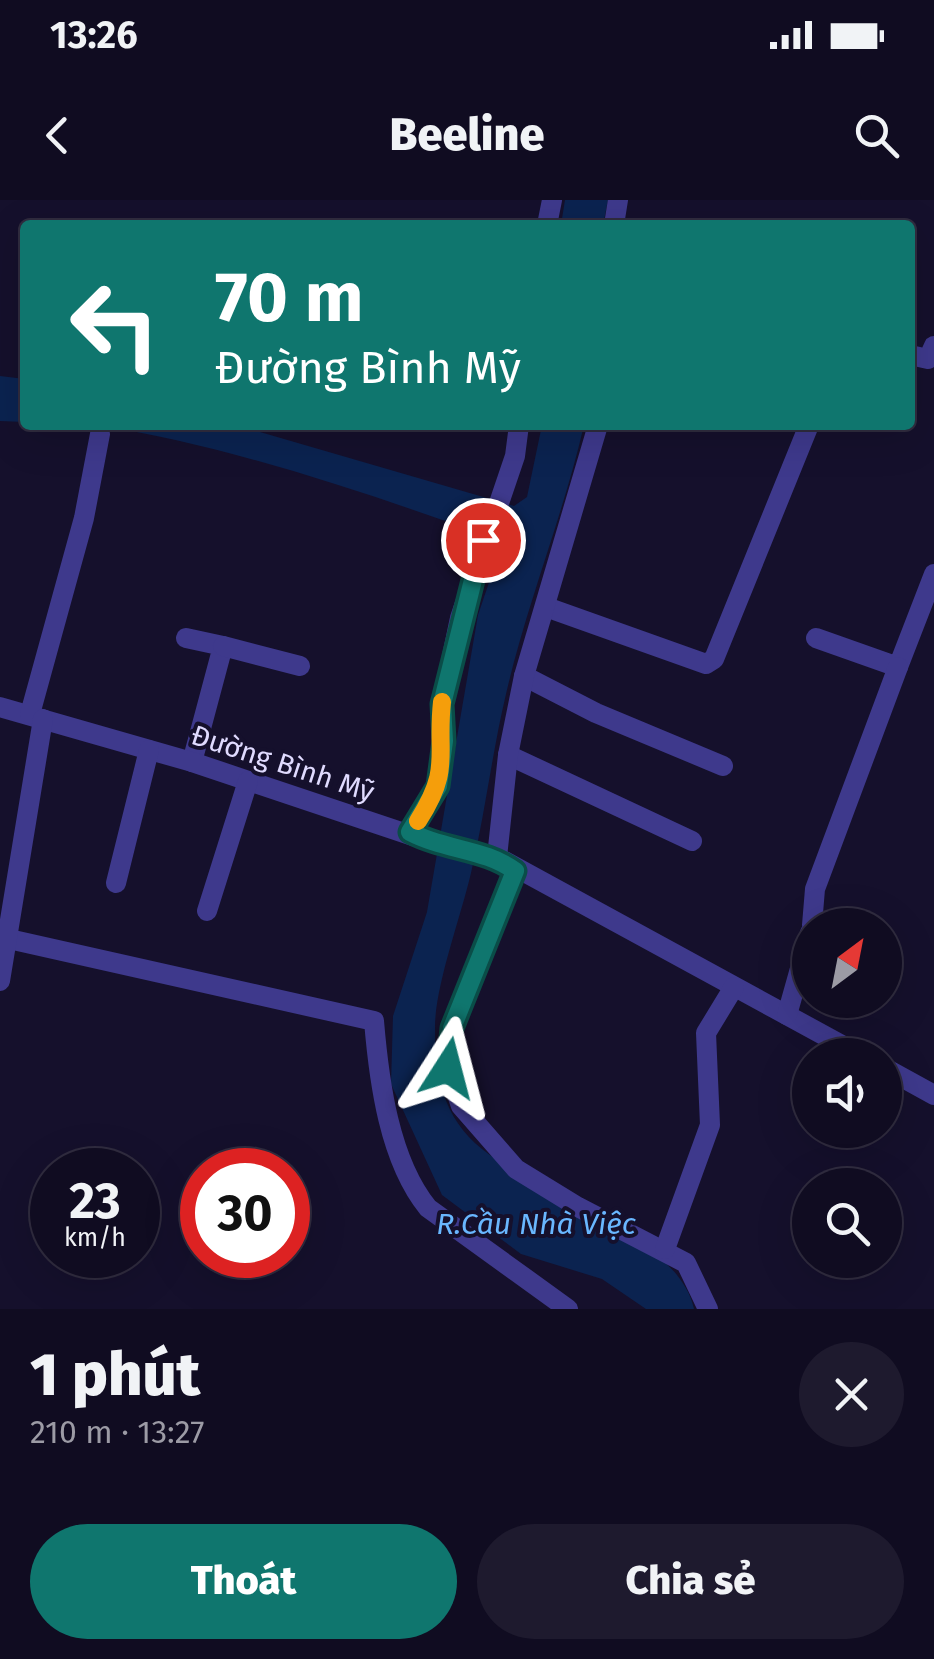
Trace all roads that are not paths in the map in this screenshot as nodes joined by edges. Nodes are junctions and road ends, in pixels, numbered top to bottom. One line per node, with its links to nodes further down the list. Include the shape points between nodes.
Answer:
1 (934, 346): 2 (street, via 928,358)
2 (915, 357)
3 (519, 430): 22 (street, via 442,704 438,786)
4 (597, 430): 8 (street)
5 (807, 430): 8 (street, via 714,659 706,664)
6 (100, 434): 16 (street)
7 (934, 574): 13 (street)
8 (546, 607): 14 (street)
9 (186, 638): 11 (street)
10 (816, 638): 13 (street)
11 (224, 646): 12 (street); 19 (street)
12 (300, 666)
13 (898, 666): 27 (street, via 815,888)
14 (524, 676): 18 (street); 20 (street)
15 (0, 707): 16 (street, Đường Bình Mỹ)
16 (36, 717): 17 (street, Đường Bình Mỹ); 29 (street)
17 (150, 750): 19 (street, Đường Bình Mỹ); 26 (street)
18 (508, 755): 23 (street); 24 (street)
19 (192, 762): 21 (street, Đường Bình Mỹ)
20 (724, 766)
21 (248, 781): 22 (street, Đường Bình Mỹ); 28 (street)
22 (418, 836): 24 (street, Đường Bình Mỹ)
23 (692, 841)
24 (490, 857): 25 (street, Đường Bình Mỹ)
25 (515, 871): 31 (street, Đường Bình Mỹ); 37 (street, via 452,1028 448,1068 461,1106 516,1169)
26 (116, 883)
27 (813, 908)
28 (207, 910)
29 (4, 938): 30 (street); 38 (street, via 374,1021 379,1076 412,1188 428,1208)
30 (0, 981)
31 (734, 987): 33 (street, Đường Bình Mỹ); 37 (street, via 706,1033 710,1125)
32 (792, 997): 33 (street)
33 (787, 1015): 34 (street, Đường Bình Mỹ)
34 (829, 1038)
35 (902, 1075): 36 (street)
36 (932, 1087)
37 (665, 1249): 39 (street, via 686,1262)
38 (568, 1309)
39 (708, 1309)

